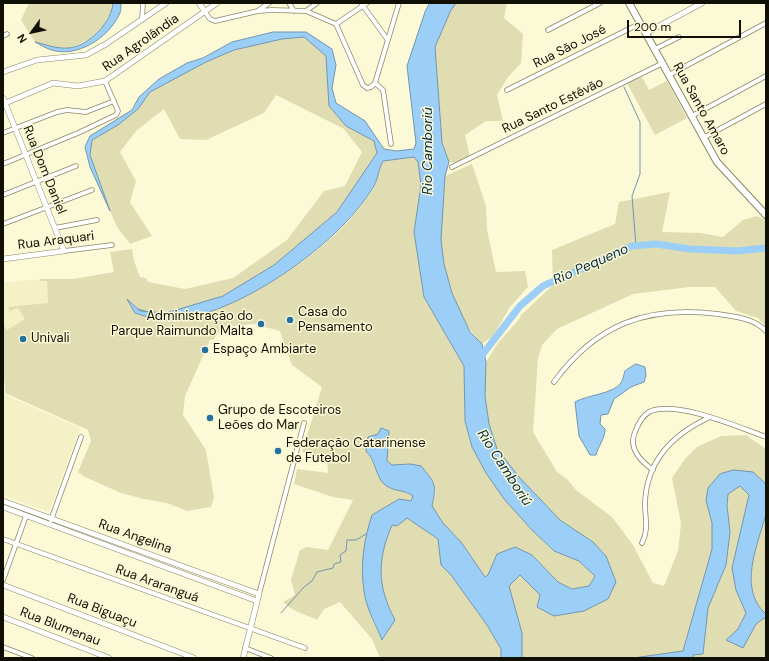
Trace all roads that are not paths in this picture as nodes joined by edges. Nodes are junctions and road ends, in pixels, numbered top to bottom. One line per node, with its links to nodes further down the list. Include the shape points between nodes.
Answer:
1 (144, 3): 17 (street)
2 (166, 3): 17 (street)
3 (199, 3): 16 (street)
4 (217, 3): 16 (street, Rua Agrolândia)
5 (269, 3): 14 (street)
6 (289, 3): 13 (street)
7 (317, 3): 15 (street)
8 (399, 3): 24 (street)
9 (600, 3): 21 (street)
10 (702, 3): 22 (street)
11 (364, 4): 20 (street); 24 (street)
12 (632, 4): 18 (main road, Rua Santo Amaro)
13 (294, 10): 14 (street); 15 (street)
14 (258, 11): 16 (street, via 215,21)
15 (306, 11): 20 (street)
16 (205, 12): 30 (street, Rua Agrolândia)
17 (142, 20): 27 (street, via 86,55 37,60)
18 (641, 23): 22 (main road, Rua Santo Amaro); 32 (street, Rua São José)
19 (766, 23): 28 (street)
20 (336, 24): 31 (street, via 363,85 369,88)
21 (548, 30)
22 (646, 33): 25 (main road, Rua Santo Amaro)
23 (680, 37): 25 (street)
24 (387, 40): 31 (street)
25 (655, 49): 26 (main road, Rua Santo Amaro)
26 (663, 63): 28 (main road, Rua Santo Amaro); 44 (street, Rua Santo Estêvão)
27 (3, 72)
28 (669, 75): 36 (main road, Rua Santo Amaro)
29 (766, 76): 36 (street)
30 (105, 81): 33 (street, Rua Agrolândia, via 78,86 53,84); 34 (street)
31 (375, 83): 40 (street, via 383,90)
32 (507, 90)
33 (4, 101): 37 (street, Rua Dom Daniel)
34 (114, 101): 37 (street, via 86,112 56,112); 41 (street, via 118,111 114,116)
35 (766, 104): 39 (street)
36 (692, 116): 39 (main road, Rua Santo Amaro)
37 (15, 128): 38 (street); 41 (street, Rua Dom Daniel)
38 (3, 133)
39 (703, 138): 49 (main road, Rua Santo Amaro, via 717,162)
40 (391, 144)
41 (26, 154): 42 (street); 45 (street, Rua Dom Daniel)
42 (3, 164)
43 (76, 166): 45 (street)
44 (452, 167)
45 (36, 182): 47 (street); 48 (street, Rua Dom Daniel)
46 (92, 190): 48 (street)
47 (3, 195)
48 (46, 207): 51 (street); 52 (street, Rua Dom Daniel)
49 (766, 215)
50 (96, 220): 52 (street)
51 (3, 224)
52 (55, 228): 54 (street, Rua Dom Daniel)
53 (112, 245): 54 (street, Rua Araquari)
54 (64, 251): 55 (street, Rua Araquari)
55 (3, 259)
56 (766, 331): 57 (street, via 759,324 742,318 710,313 673,312 640,316 604,333 580,351)
57 (554, 382)
58 (710, 417): 61 (street); 62 (street, via 675,437 663,450); 62 (street, via 665,408 650,411 645,415 637,426 633,438 635,450 642,462)
59 (304, 423): 74 (street)
60 (82, 437): 66 (street)
61 (766, 437)
62 (653, 470): 69 (street, via 646,489 647,527)
63 (3, 501): 66 (street, Rua Angelina)
64 (3, 507): 65 (street, Rua Angelina)
65 (26, 516): 66 (street, Rua Angelina); 70 (street)
66 (50, 521): 67 (street, Rua Angelina); 71 (street, Rua Angelina)
67 (105, 538): 71 (street); 74 (street, Rua Angelina)
68 (3, 539): 70 (street, Rua Araranguá)
69 (642, 543)
70 (16, 544): 72 (street); 77 (street, Rua Araranguá)
71 (103, 544): 75 (street, Rua Angelina)
72 (3, 580)
73 (3, 585): 84 (street, Rua Biguaçu)
74 (259, 594): 75 (street)
75 (258, 601): 77 (street)
76 (3, 617): 83 (street, Rua Blumenau)
77 (250, 628): 79 (street); 80 (street, Rua Araranguá)
78 (3, 647): 82 (street)
79 (245, 648): 81 (street); 85 (street)
80 (305, 648)
81 (264, 657): 86 (street)
82 (32, 658)
83 (109, 658)
84 (194, 658)
85 (243, 658)
86 (271, 658)

